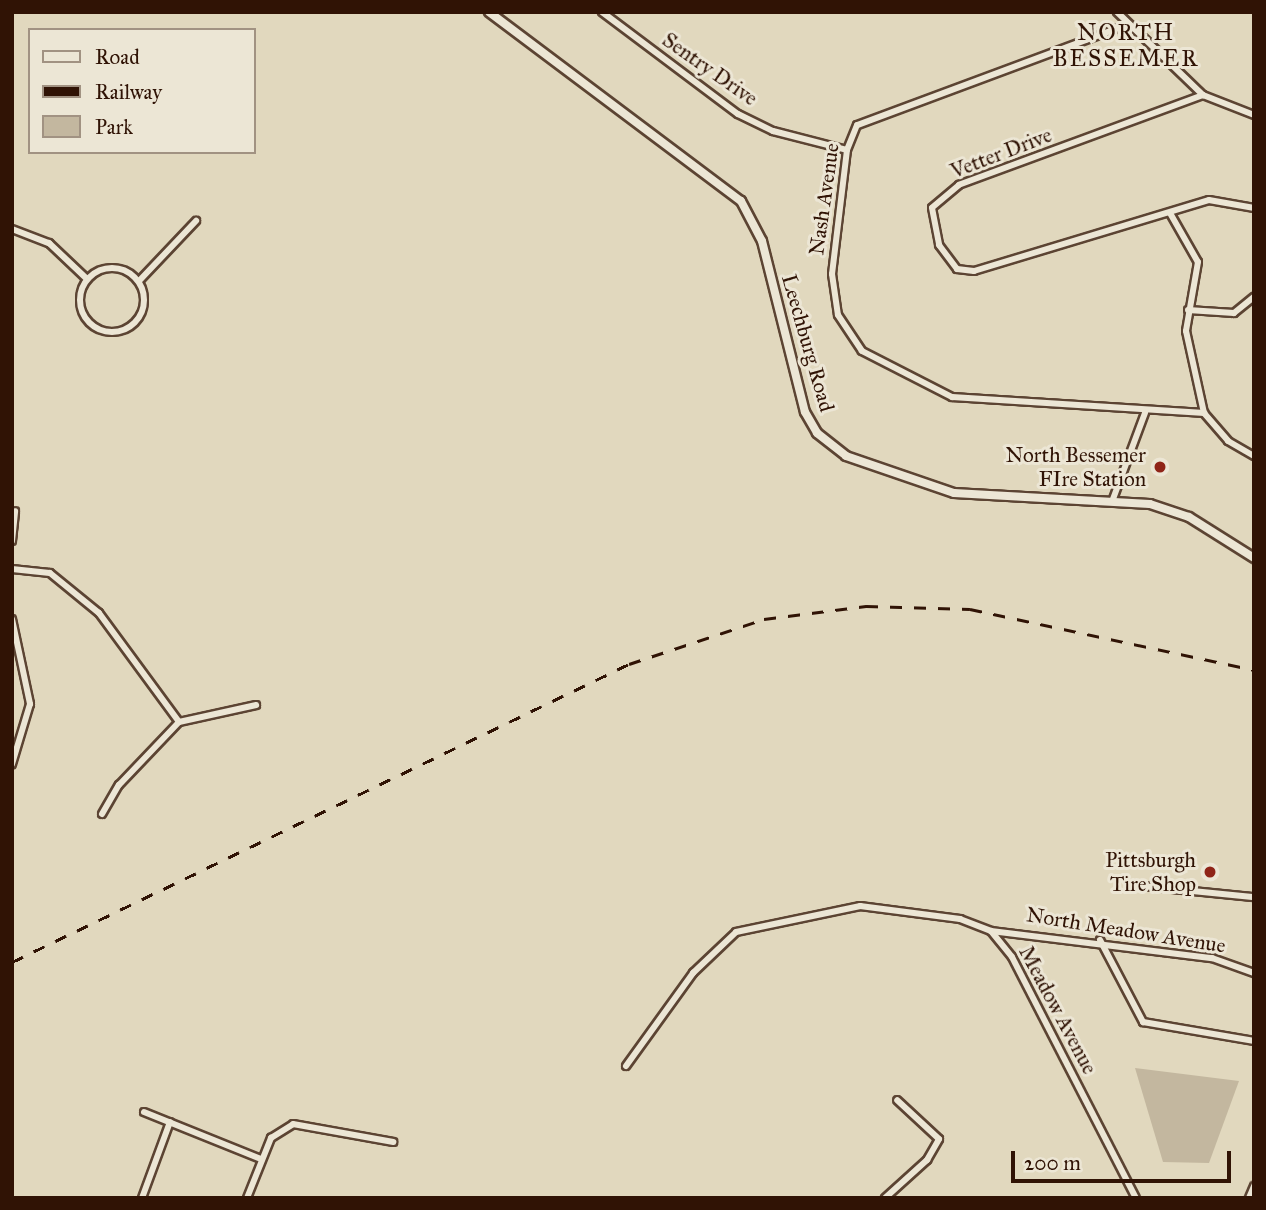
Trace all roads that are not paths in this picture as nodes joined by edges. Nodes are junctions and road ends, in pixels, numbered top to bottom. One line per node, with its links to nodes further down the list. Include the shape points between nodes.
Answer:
1 (489, 12): 19 (street, Leechburg Road, via 741,201 762,240 806,412 833,446 867,465 954,493)
2 (602, 12): 7 (street, Sentry Drive, via 738,114 773,131)
3 (1117, 12): 4 (street)
4 (1129, 24): 5 (street); 7 (street, Nash Avenue, via 872,117 851,132)
5 (1203, 95): 6 (street); 9 (street, Vetter Drive, via 959,185 937,201 931,217 949,262 966,272 1137,217)
6 (1254, 115)
7 (847, 150): 17 (street, Nash Avenue, via 834,298 862,351 966,400)
8 (1254, 208): 9 (street, Vetter Drive, via 1219,199)
9 (1170, 213): 15 (street, via 1198,262)
10 (196, 221): 13 (street)
11 (12, 229): 12 (street, via 49,243)
12 (87, 279): 13 (street, via 112,267); 13 (street, via 81,309 95,327 112,332 130,327 143,309)
13 (139, 281)
14 (1254, 297): 15 (street, via 1234,313)
15 (1188, 310): 16 (street, via 1188,347)
16 (1205, 412): 17 (street, Nash Avenue); 18 (street, via 1228,441)
17 (1144, 413): 19 (street)
18 (1254, 456)
19 (1112, 499): 22 (street, Leechburg Road, via 1173,510)
20 (15, 511): 21 (street)
21 (12, 541)
22 (1254, 558)
23 (12, 569): 26 (street, via 50,573 99,612)
24 (12, 618): 27 (street, via 30,704)
25 (256, 705): 26 (street)
26 (179, 722): 28 (street, via 118,785)
27 (12, 764)
28 (102, 814)
29 (1133, 885): 30 (street)
30 (1254, 897)
31 (991, 931): 32 (street, North Meadow Avenue); 35 (street, Meadow Avenue, via 960,919 860,906 736,932 693,973); 45 (street, Meadow Avenue, via 1022,975)
32 (1100, 940): 33 (street, North Meadow Avenue, via 1212,958); 34 (street, via 1143,1022)
33 (1254, 974)
34 (1254, 1041)
35 (626, 1066)
36 (897, 1100): 44 (street, via 939,1139 927,1160)
37 (144, 1112): 38 (street)
38 (170, 1122): 40 (street); 42 (street)
39 (393, 1142): 40 (street, via 293,1124 271,1138)
40 (261, 1158): 43 (street)
41 (1254, 1186): 46 (street)
42 (142, 1198)
43 (247, 1198)
44 (885, 1198)
45 (1136, 1198)
46 (1249, 1198)

